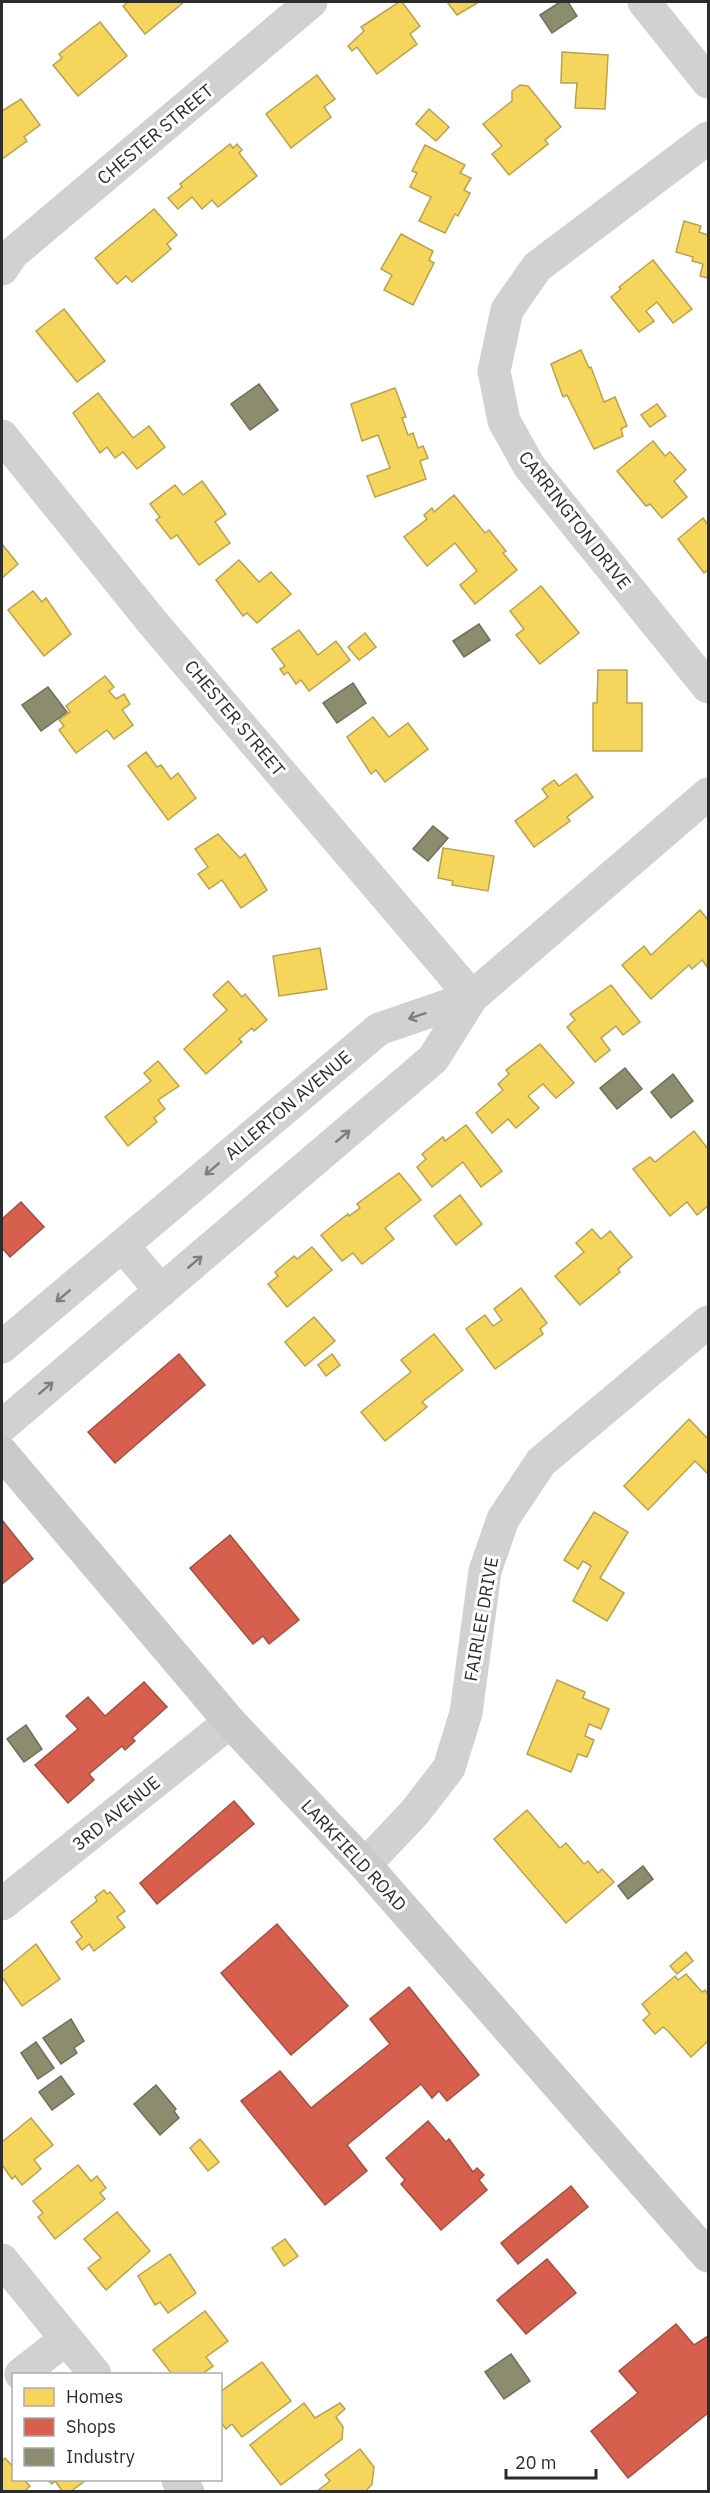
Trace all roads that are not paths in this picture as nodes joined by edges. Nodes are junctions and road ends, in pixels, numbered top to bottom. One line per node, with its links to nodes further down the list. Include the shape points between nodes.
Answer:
1 (311, 2): 5 (street, CHESTER STREET, via 12,254)
2 (644, 2): 3 (street)
3 (708, 82)
4 (708, 138): 7 (street, CARRINGTON DRIVE, via 537,267 507,310 494,371 504,421 529,466)
5 (2, 269)
6 (2, 436): 9 (street, CHESTER STREET, via 146,614)
7 (708, 687)
8 (708, 794): 9 (street, ALLERTON AVENUE)
9 (472, 997): 10 (street, ALLERTON AVENUE, one-way to 10, via 379,1029); 11 (street, ALLERTON AVENUE, one-way to 9, via 433,1059)
10 (123, 1246): 11 (street); 13 (street, ALLERTON AVENUE, one-way to 13)
11 (161, 1291): 14 (street, ALLERTON AVENUE, one-way to 11)
12 (708, 1323): 17 (street, FAIRLEE DRIVE, via 541,1462 503,1519 485,1571 465,1713 449,1768 415,1812)
13 (2, 1347)
14 (2, 1426)
15 (2, 1453): 16 (main road, LARKFIELD ROAD)
16 (230, 1722): 17 (main road, LARKFIELD ROAD); 18 (street, 3RD AVENUE)
17 (365, 1865): 19 (main road, LARKFIELD ROAD)
18 (2, 1905)
19 (708, 2256)
20 (2, 2260): 21 (street)
21 (66, 2339): 22 (street); 23 (street)
22 (22, 2373)
23 (93, 2373)

